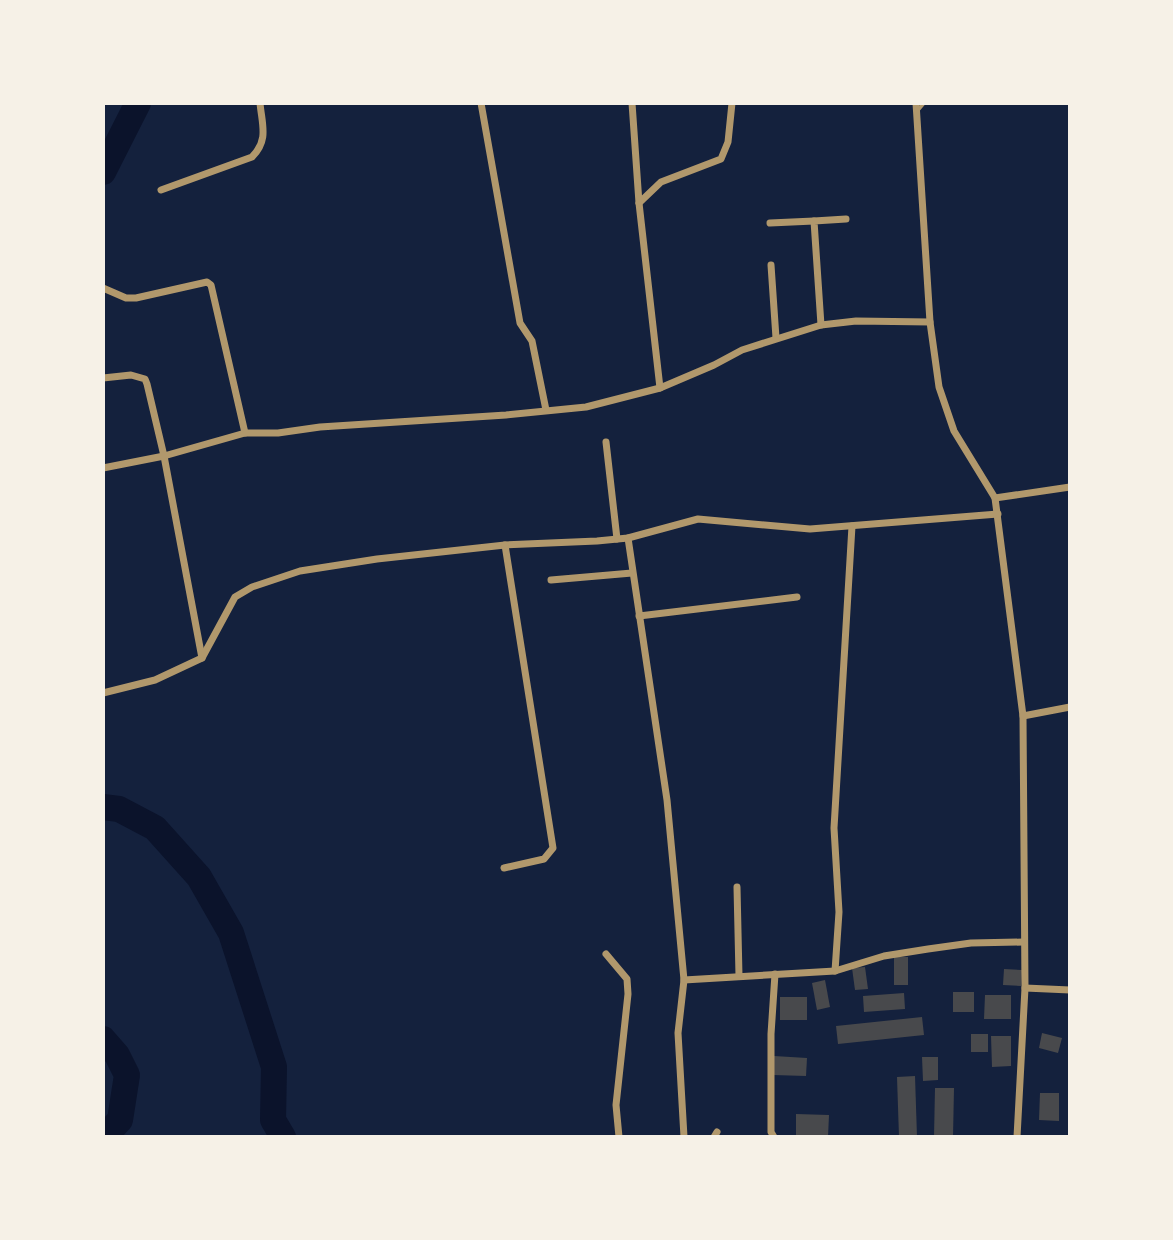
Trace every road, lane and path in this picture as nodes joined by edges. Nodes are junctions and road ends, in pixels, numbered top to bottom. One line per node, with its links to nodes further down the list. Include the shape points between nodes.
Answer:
1 (260, 103): 7 (street, via 261,148 251,157)
2 (481, 103): 19 (street, via 520,323 532,341)
3 (632, 103): 8 (street)
4 (732, 103): 8 (street, via 728,142 721,159 661,183)
5 (924, 103): 6 (lane)
6 (917, 107): 14 (street)
7 (161, 190)
8 (639, 203): 18 (street)
9 (846, 219): 10 (street)
10 (814, 221): 11 (street); 15 (street)
11 (771, 223)
12 (771, 265): 16 (street)
13 (103, 288): 20 (street, via 136,298 207,282 211,285)
14 (930, 323): 15 (street); 25 (street, via 939,387 954,431)
15 (821, 325): 16 (street)
16 (776, 338): 18 (street)
17 (103, 378): 22 (street, via 131,375 145,379)
18 (660, 388): 19 (street, via 586,407)
19 (546, 410): 20 (street)
20 (245, 433): 22 (street)
21 (607, 442): 29 (street)
22 (164, 456): 23 (street); 35 (street)
23 (103, 468)
24 (1070, 487): 25 (street)
25 (995, 498): 26 (street)
26 (998, 514): 27 (street); 38 (street)
27 (852, 526): 28 (street, via 810,529 698,519); 43 (street, via 834,828 839,912)
28 (628, 538): 29 (street); 31 (street)
29 (617, 539): 30 (street)
30 (505, 545): 35 (street, via 300,571 252,587 235,597); 39 (street, via 553,848 544,859)
31 (632, 573): 32 (street); 34 (street)
32 (551, 580)
33 (797, 597): 34 (street)
34 (639, 616): 46 (street, via 667,800)
35 (202, 658): 36 (street, via 155,680)
36 (103, 693)
37 (1070, 707): 38 (street)
38 (1023, 716): 41 (street)
39 (504, 868)
40 (737, 887): 45 (street)
41 (1023, 943): 43 (street, via 928,949); 47 (street)
42 (606, 954): 49 (street, via 627,979 616,1105)
43 (835, 971): 44 (street)
44 (775, 974): 45 (street); 51 (street, via 771,1034)
45 (739, 976): 46 (street)
46 (684, 980): 50 (street, via 678,1033)
47 (1025, 988): 48 (street); 52 (street)
48 (1070, 990)
49 (619, 1137)
50 (684, 1137)
51 (774, 1137)
52 (1017, 1137)

